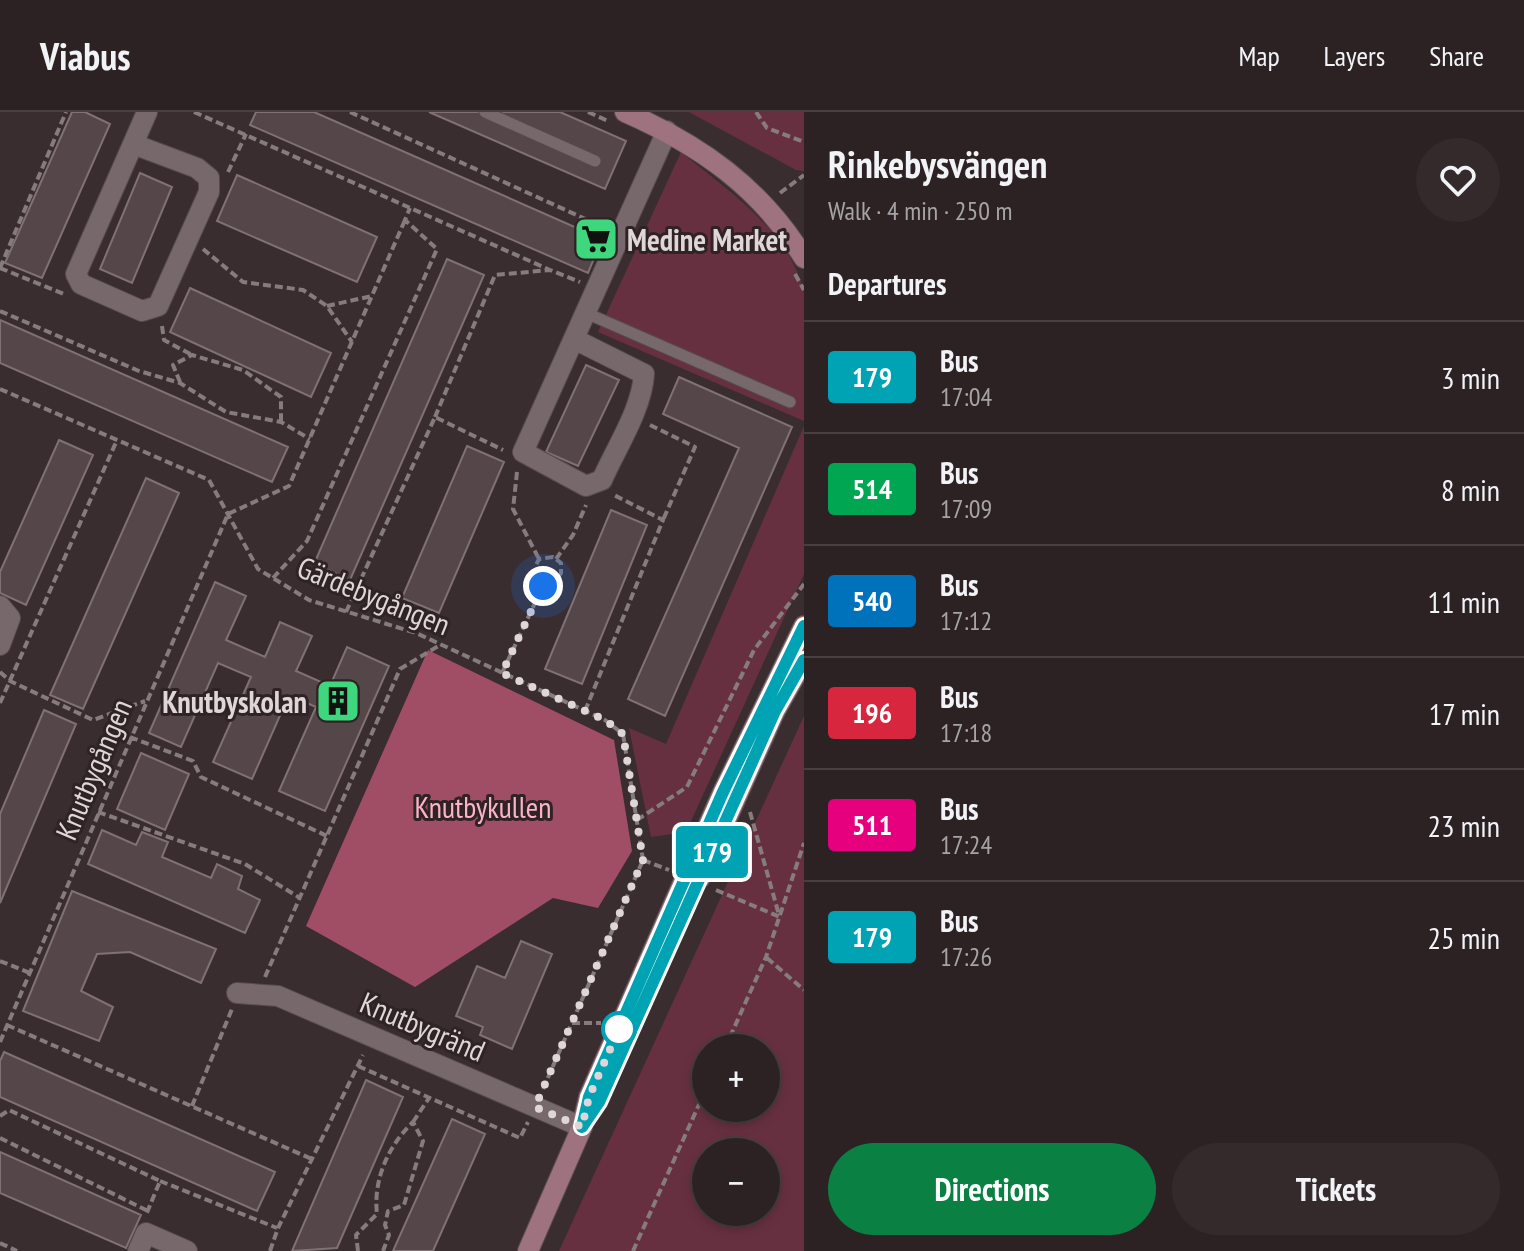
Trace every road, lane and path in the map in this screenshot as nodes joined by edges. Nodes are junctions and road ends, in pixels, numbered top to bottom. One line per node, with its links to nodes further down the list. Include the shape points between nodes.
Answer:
1 (66, 112): 21 (path)
2 (147, 112): 11 (street)
3 (194, 112): 9 (path)
4 (350, 112): 18 (path)
5 (485, 112): 12 (lane)
6 (625, 112): 8 (street)
7 (756, 112): 10 (path, via 767,128)
8 (667, 131): 18 (street); 20 (street, via 727,169 767,206)
9 (246, 134): 14 (path, via 227,173); 16 (path)
10 (804, 142)
11 (133, 144): 14 (street, via 197,168); 23 (street, via 76,274)
12 (595, 161)
13 (804, 175): 15 (path)
14 (209, 178): 19 (street, via 209,192)
15 (778, 195)
16 (410, 208): 17 (path); 22 (path)
17 (405, 220): 25 (path); 47 (path, via 437,249 307,541)
18 (621, 235): 24 (street)
19 (188, 238): 26 (street); 27 (path, via 243,282 303,290)
20 (804, 258)
21 (0, 268): 23 (path, via 69,296)
22 (550, 270): 24 (path); 37 (path, via 495,275)
23 (81, 284): 26 (street, via 132,309)
24 (597, 288): 29 (street)
25 (372, 296): 27 (path); 31 (path)
26 (158, 306): 32 (path, via 164,340)
27 (327, 306): 31 (path)
28 (0, 311): 33 (path, via 139,371)
29 (586, 313): 30 (street); 35 (lane)
30 (574, 339): 36 (street, via 644,374); 41 (street)
31 (352, 342): 39 (path)
32 (192, 355): 33 (path, via 173,365); 38 (path, via 243,370 281,397)
33 (180, 383): 38 (path, via 226,412)
34 (0, 389): 40 (path, Gärdebygången)
35 (790, 402)
36 (631, 416): 42 (street, via 602,480); 44 (path, via 695,447)
37 (435, 417): 41 (path, via 506,451); 51 (path)
38 (281, 422): 39 (path)
39 (310, 439): 43 (path, via 289,486)
40 (117, 440): 43 (path, Gärdebygången, via 209,480); 58 (path)
41 (523, 452): 42 (street, via 586,486); 45 (path, via 513,509)
42 (594, 485): 44 (path); 46 (path, via 573,535)
43 (228, 514): 47 (path, Gärdebygången, via 258,569); 59 (path, Knutbygången)
44 (663, 520): 61 (path)
45 (539, 559): 46 (path); 49 (path, via 535,572)
46 (556, 559): 49 (path, via 561,573 554,583)
47 (273, 578): 51 (path, Gärdebygången, via 309,600)
48 (804, 584): 65 (path, via 754,650 687,787)
49 (543, 586): 57 (path)
50 (0, 606): 53 (street, via 10,618)
51 (346, 612): 54 (path, Gärdebygången)
52 (804, 626): 91 (street, via 717,806 589,1097)
53 (0, 645)
54 (440, 645): 57 (path, Gärdebygången); 66 (path, via 400,669)
55 (804, 660): 91 (street, via 775,711 599,1102)
56 (0, 672): 58 (path)
57 (502, 673): 61 (path, Gärdebygången)
58 (10, 681): 59 (path, via 93,720); 60 (path)
59 (145, 701): 62 (path, Knutbygången)
60 (0, 703)
61 (585, 711): 65 (path, Gärdebygången, via 623,734)
62 (130, 737): 64 (path, Knutbygången); 66 (path, via 193,761 201,777)
63 (750, 810): 72 (path)
64 (98, 812): 71 (path, via 245,864); 75 (path, Knutbygången)
65 (637, 820): 68 (path, Gärdebygången)
66 (327, 836): 71 (path)
67 (804, 843): 72 (path)
68 (643, 860): 69 (path); 78 (path)
69 (675, 873)
70 (713, 888): 72 (path)
71 (300, 898): 77 (path)
72 (780, 917): 73 (path)
73 (766, 957): 76 (path); 81 (path)
74 (0, 961): 75 (path)
75 (30, 973): 80 (path, Knutbygången)
76 (804, 990)
77 (247, 993): 82 (street, Knutbygränd, via 278,996); 86 (path)
78 (572, 1023): 79 (path); 87 (path)
79 (605, 1023)
80 (7, 1025): 83 (path, Knutbygången); 86 (path)
81 (731, 1034)
82 (371, 1037): 84 (path); 87 (street, Knutbygränd)
83 (0, 1042)
84 (358, 1066): 85 (path); 93 (path)
85 (429, 1098): 87 (path, via 520,1138); 90 (path)
86 (192, 1106): 93 (path)
87 (535, 1107): 91 (street, Knutbygränd)
88 (0, 1116): 94 (path, via 9,1110)
89 (692, 1120): 104 (path)
90 (413, 1122): 101 (path, via 398,1136 374,1190 377,1214 356,1235); 102 (path, via 423,1141 404,1205 388,1211)
91 (582, 1127): 103 (street)
92 (0, 1138): 94 (path, via 146,1210)
93 (314, 1160): 95 (path)
94 (160, 1181): 95 (path)
95 (278, 1228): 100 (path)
96 (0, 1243): 97 (path)
97 (17, 1251)
98 (138, 1251): 99 (street, via 146,1233)
99 (187, 1251)
100 (270, 1251)
101 (358, 1251)
102 (383, 1251)
103 (528, 1251)
104 (633, 1251)

